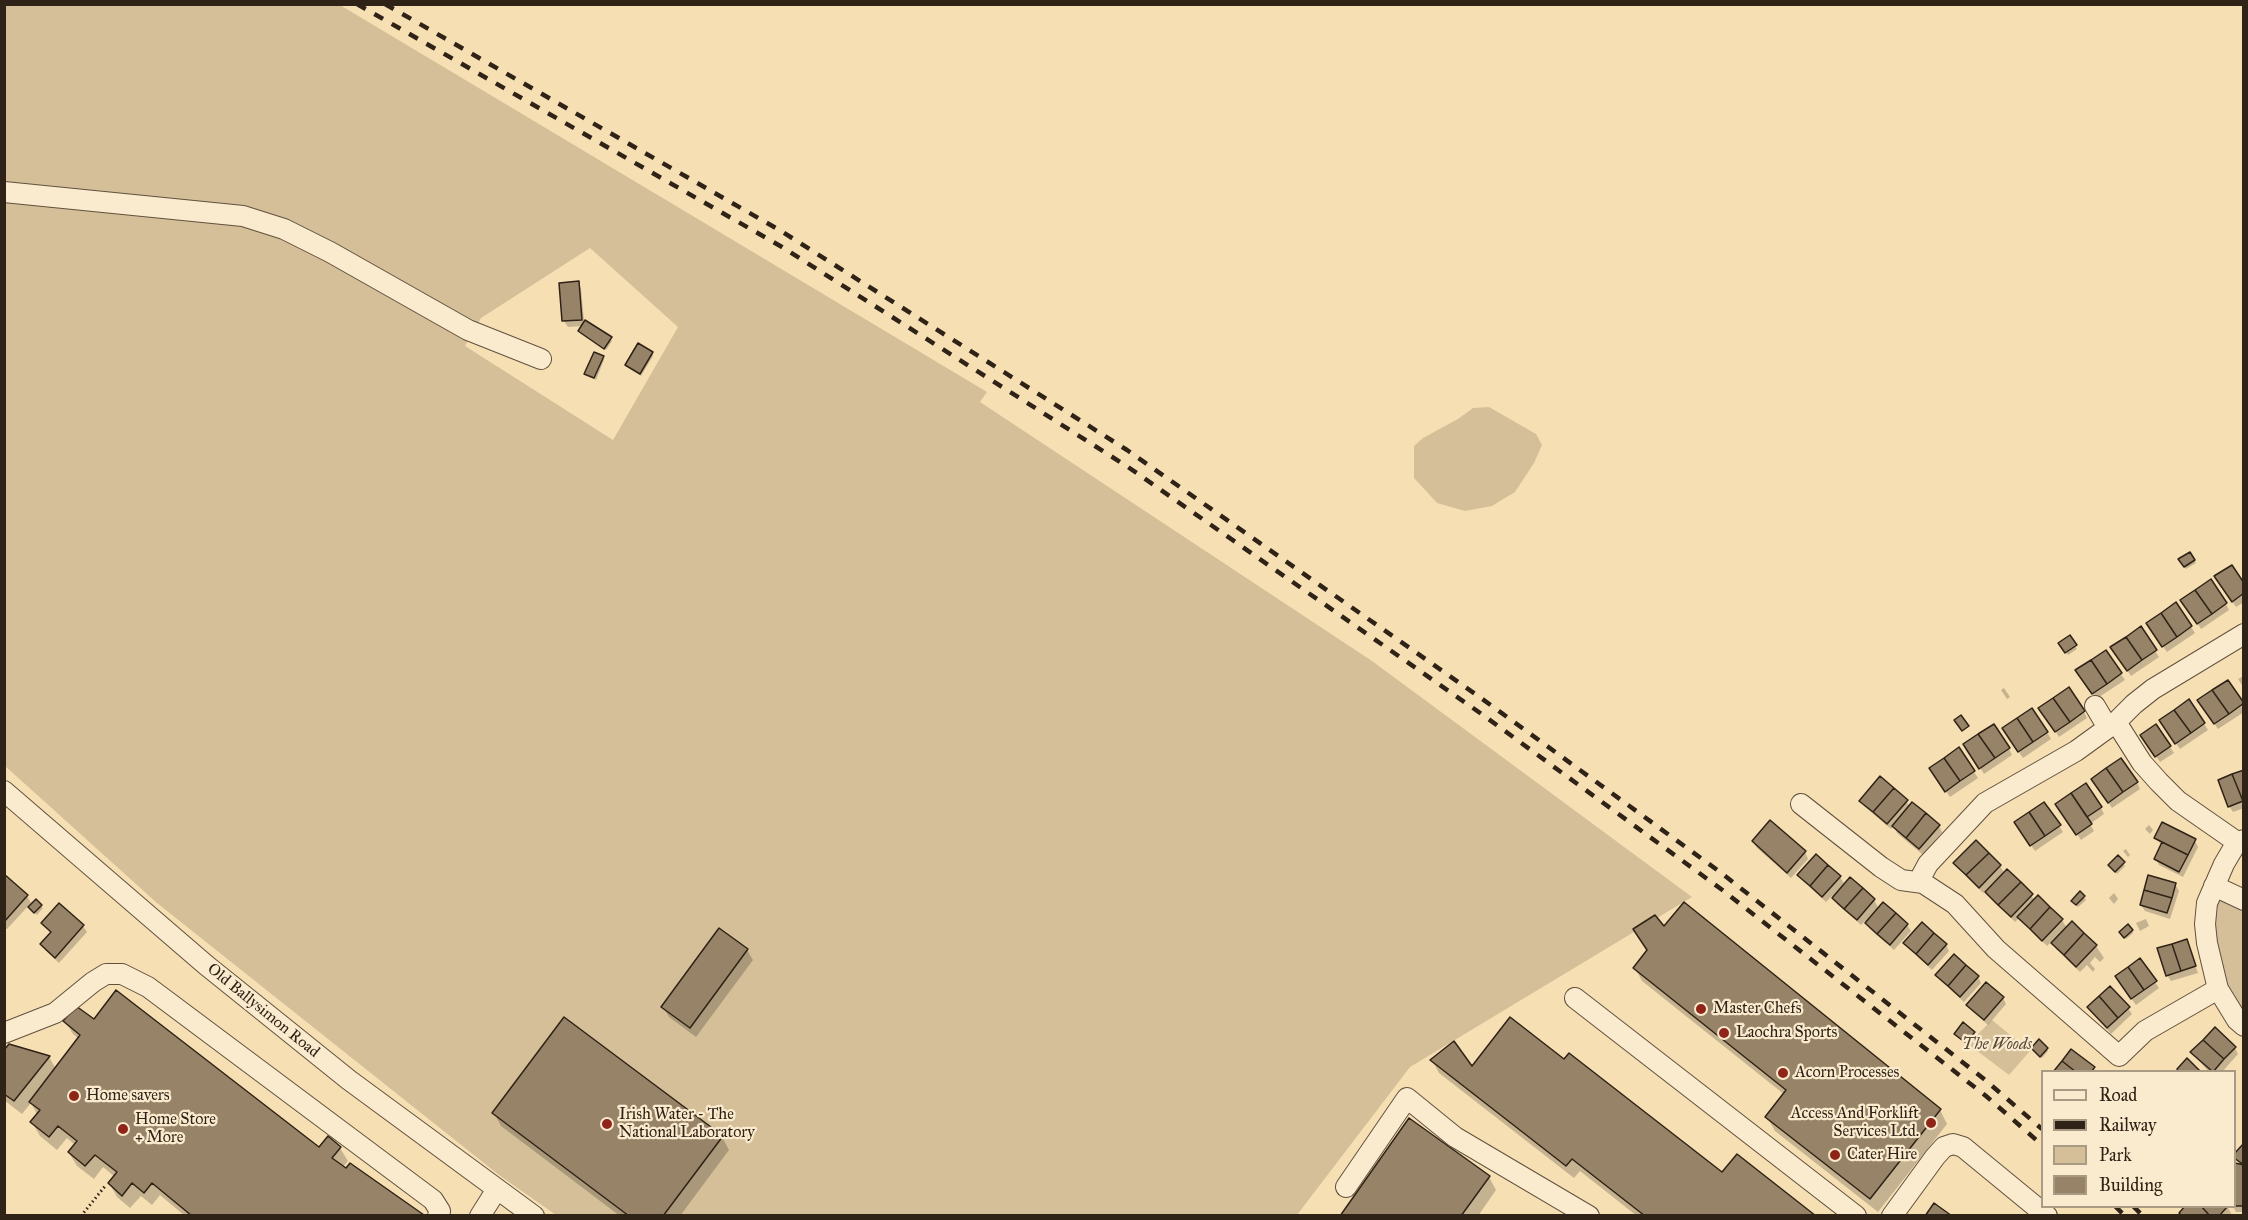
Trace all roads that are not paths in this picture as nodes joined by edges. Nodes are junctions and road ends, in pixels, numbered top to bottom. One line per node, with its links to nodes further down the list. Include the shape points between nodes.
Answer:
1 (4, 192): 2 (street, via 243,216 284,229 468,330)
2 (541, 359)
3 (2244, 634): 5 (street, via 2153,689)
4 (2095, 706): 5 (street)
5 (2112, 725): 8 (street, via 2172,794); 9 (street, via 2076,751 1985,803 1928,864 1922,875)
6 (4, 791): 18 (street, Old Ballysimon Road, via 224,979 350,1080)
7 (1801, 804): 9 (street, via 1901,880)
8 (2240, 841): 10 (street)
9 (1923, 883): 16 (street, via 1955,904 1994,947)
10 (2214, 886): 11 (street); 12 (street, via 2205,924)
11 (2244, 900)
12 (2218, 989): 14 (street); 16 (street, via 2145,1031)
13 (1575, 998): 23 (street)
14 (2244, 1026)
15 (4, 1033): 19 (street, via 55,1013 106,974 122,974 148,987 433,1200 440,1211)
16 (2123, 1064)
17 (1346, 1187): 22 (street, via 1407,1098 1455,1137)
18 (497, 1189): 20 (street); 21 (street, Old Ballysimon Road)
19 (438, 1215)
20 (480, 1215)
21 (534, 1215)
22 (1589, 1215)
23 (1856, 1215)
24 (1892, 1215): 25 (street, via 1935,1157 1953,1144 1963,1147)
25 (2046, 1215)

